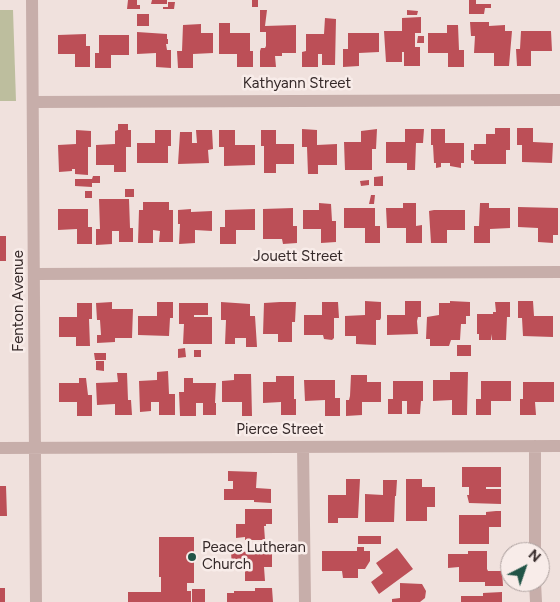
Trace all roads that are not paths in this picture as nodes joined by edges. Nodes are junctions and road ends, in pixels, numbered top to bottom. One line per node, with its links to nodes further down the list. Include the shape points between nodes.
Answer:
1 (32, 0): 3 (street, Fenton Avenue)
2 (560, 100): 3 (street, Kathyann Street)
3 (33, 102): 5 (street, Fenton Avenue)
4 (560, 272): 5 (street, Jouett Street)
5 (35, 274): 10 (street, Fenton Avenue)
6 (535, 446): 7 (street, Pierce Street); 8 (street, Pierce Street); 11 (street)
7 (560, 446)
8 (302, 447): 10 (street, Pierce Street); 13 (street)
9 (0, 448): 10 (street, Pierce Street)
10 (35, 448): 12 (street, Fenton Avenue)
11 (535, 542)
12 (36, 602)
13 (305, 602)

